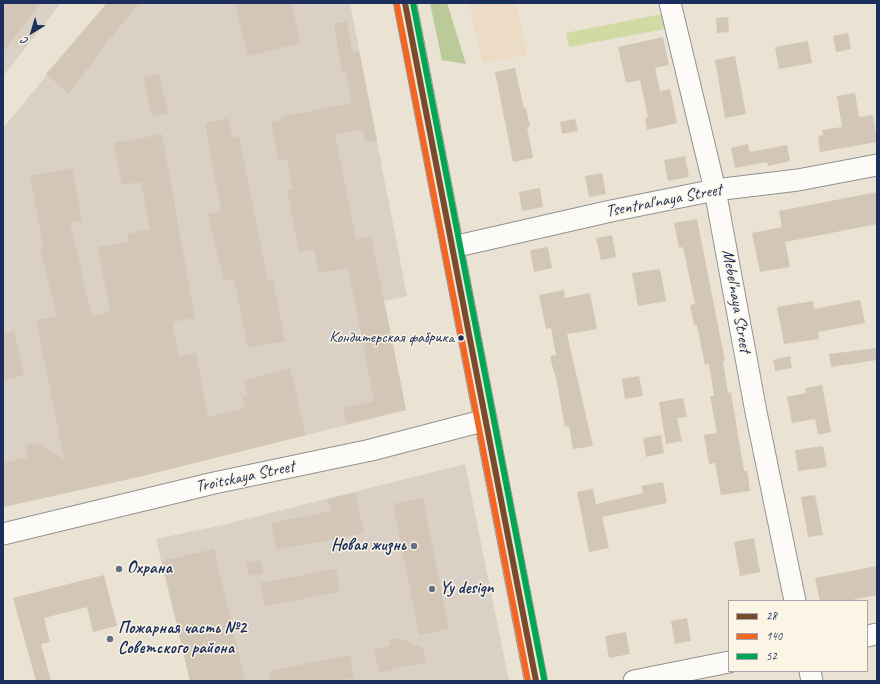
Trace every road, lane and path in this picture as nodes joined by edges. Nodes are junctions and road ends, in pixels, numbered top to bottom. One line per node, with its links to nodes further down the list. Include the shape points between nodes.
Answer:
1 (406, 3): 5 (main road)
2 (670, 3): 4 (street, Mebel'naya Street)
3 (877, 165): 4 (street, Tsentral'naya Street, via 798,180)
4 (715, 190): 5 (street, Tsentral'naya Street); 8 (street, Mebel'naya Street)
5 (453, 247): 6 (main road)
6 (486, 420): 7 (street, Troitskaya Street, via 371,450 214,483); 10 (main road)
7 (3, 534)
8 (795, 600)
9 (728, 662): 11 (street)
10 (536, 681)
11 (634, 681)

